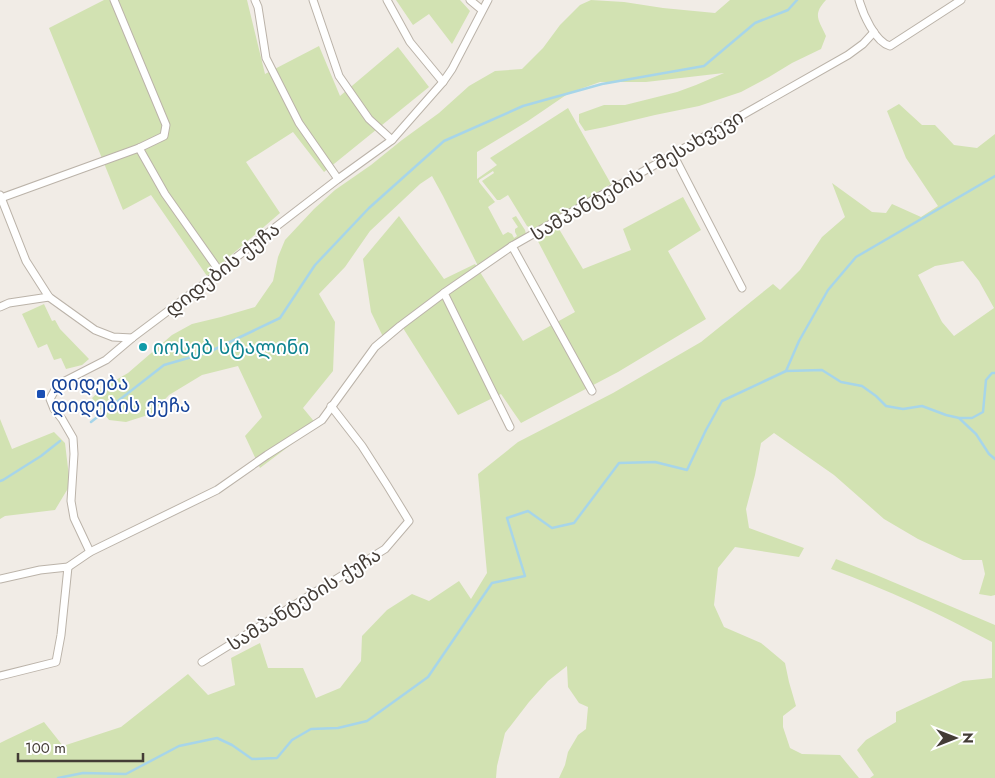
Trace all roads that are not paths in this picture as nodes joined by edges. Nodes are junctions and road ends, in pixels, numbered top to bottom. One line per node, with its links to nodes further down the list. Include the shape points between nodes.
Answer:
1 (114, 0): 13 (street, via 166,125 164,136)
2 (255, 0): 15 (street, via 266,58 298,123)
3 (313, 0): 12 (street, via 339,76 369,119)
4 (387, 0): 11 (street, via 410,42)
5 (470, 0): 9 (street)
6 (488, 0): 9 (street, დიდების ქუჩა)
7 (859, 0): 10 (street)
8 (961, 0): 10 (street, via 890,46 884,45)
9 (482, 10): 11 (street, დიდების ქუჩა)
10 (874, 32): 14 (street, სამპანტების I შესახვევი, via 848,56)
11 (443, 82): 12 (street, დიდების ქუჩა)
12 (392, 140): 15 (street, დიდების ქუჩა)
13 (139, 148): 16 (street); 18 (street, via 165,194)
14 (673, 154): 17 (street, სამპანტების I შესახვევი); 19 (street)
15 (338, 179): 18 (street, დიდების ქუჩა)
16 (0, 196): 21 (street, via 26,261)
17 (512, 246): 20 (street, სამპანტების I შესახვევი); 24 (street)
18 (220, 272): 23 (street, დიდების ქუჩა)
19 (742, 288)
20 (444, 293): 25 (street, სამპანტების I შესახვევი, via 375,347); 26 (street)
21 (49, 297): 22 (street); 23 (street, via 95,330 113,337)
22 (0, 307)
23 (132, 338): 27 (street, დიდების ქუჩა, via 106,360 63,382 50,399 73,438 71,501 74,518)
24 (592, 392)
25 (332, 406): 27 (street, via 322,420 217,490); 30 (street, სამპანტების ქუჩა, via 362,446 409,522 385,549)
26 (510, 427)
27 (90, 552): 28 (street)
28 (68, 567): 29 (street); 31 (street, via 56,662)
29 (0, 579)
30 (202, 662)
31 (0, 676)

